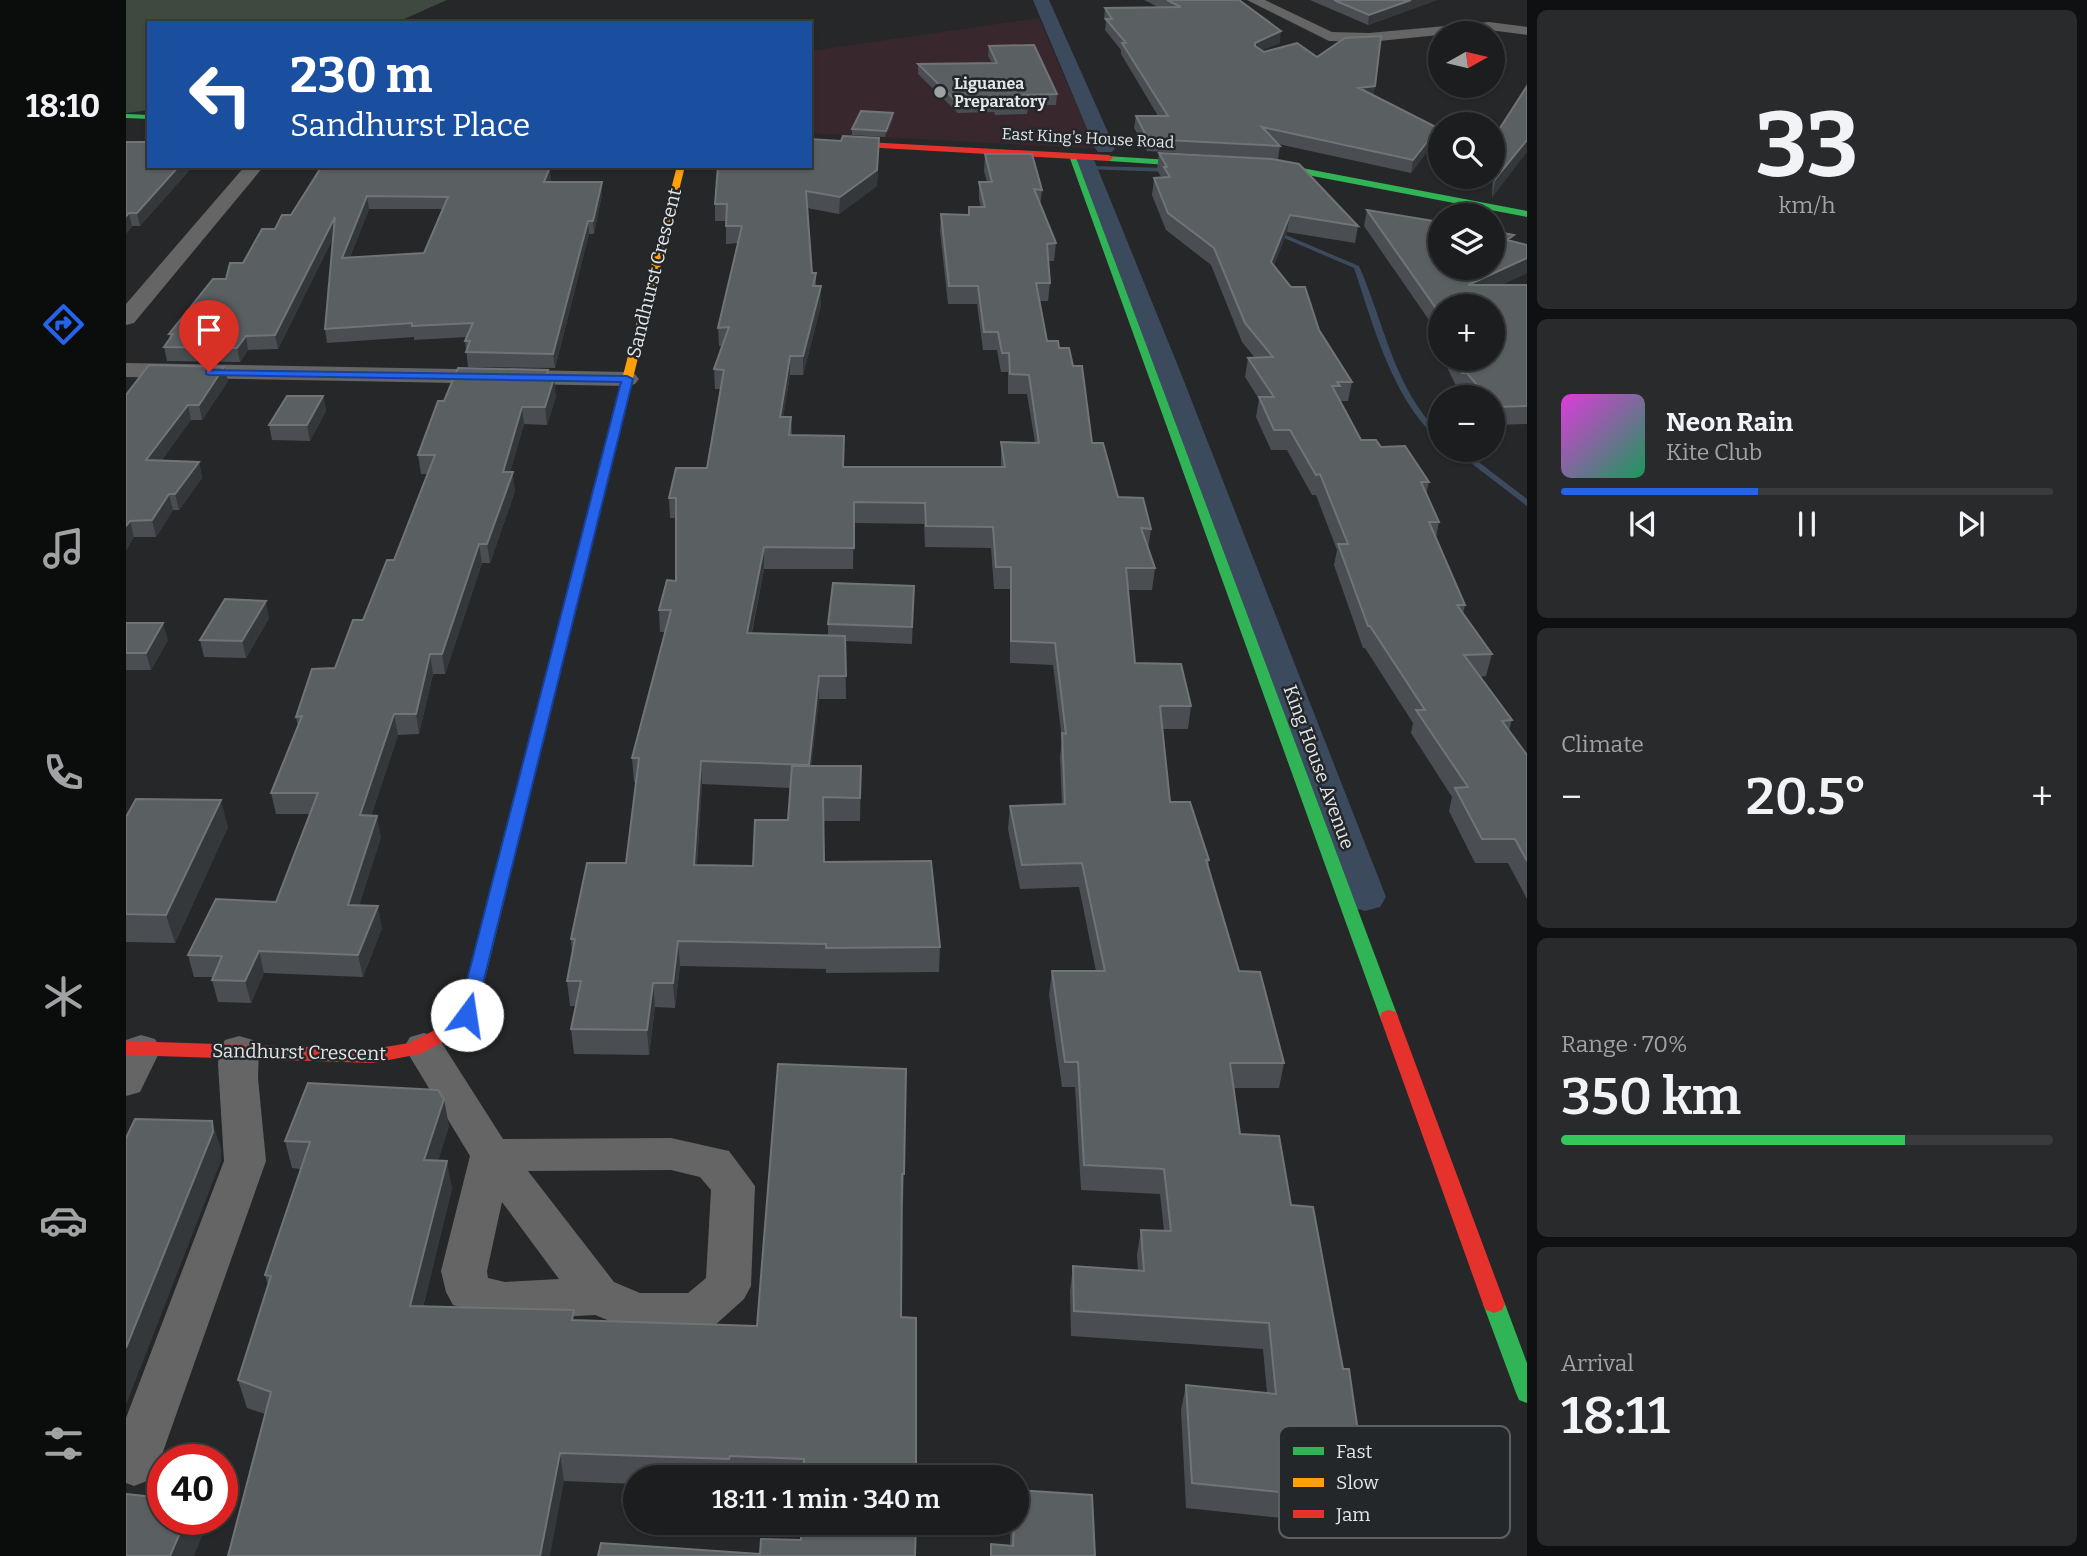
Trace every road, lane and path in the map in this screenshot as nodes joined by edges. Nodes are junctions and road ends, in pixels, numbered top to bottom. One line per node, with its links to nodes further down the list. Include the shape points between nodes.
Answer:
1 (1254, 0): 3 (street)
2 (1527, 31): 3 (street, via 1492,21 1362,38)
3 (1329, 36): 4 (street)
4 (1304, 45)
5 (126, 116): 6 (street)
6 (147, 117)
7 (812, 141): 8 (street, East King's House Road)
8 (1071, 155): 11 (street, East King's House Road, via 1315,172); 20 (street, King House Avenue)
9 (253, 168): 12 (street)
10 (680, 168): 14 (street, Sandhurst Crescent)
11 (1527, 214)
12 (126, 318)
13 (126, 370): 14 (street)
14 (627, 379): 15 (street, Sandhurst Crescent, via 467,1015)
15 (424, 1047): 16 (street, Sandhurst Crescent, via 373,1056); 18 (street)
16 (239, 1050): 17 (street, Sandhurst Crescent); 21 (street, via 236,1076 246,1135 245,1161)
17 (131, 1059)
18 (491, 1155): 19 (street); 19 (street, via 464,1270 469,1292 505,1301); 19 (street, via 671,1154 714,1163 733,1186 728,1286 698,1312 637,1313)
19 (598, 1296)
20 (1527, 1393)
21 (134, 1463)

